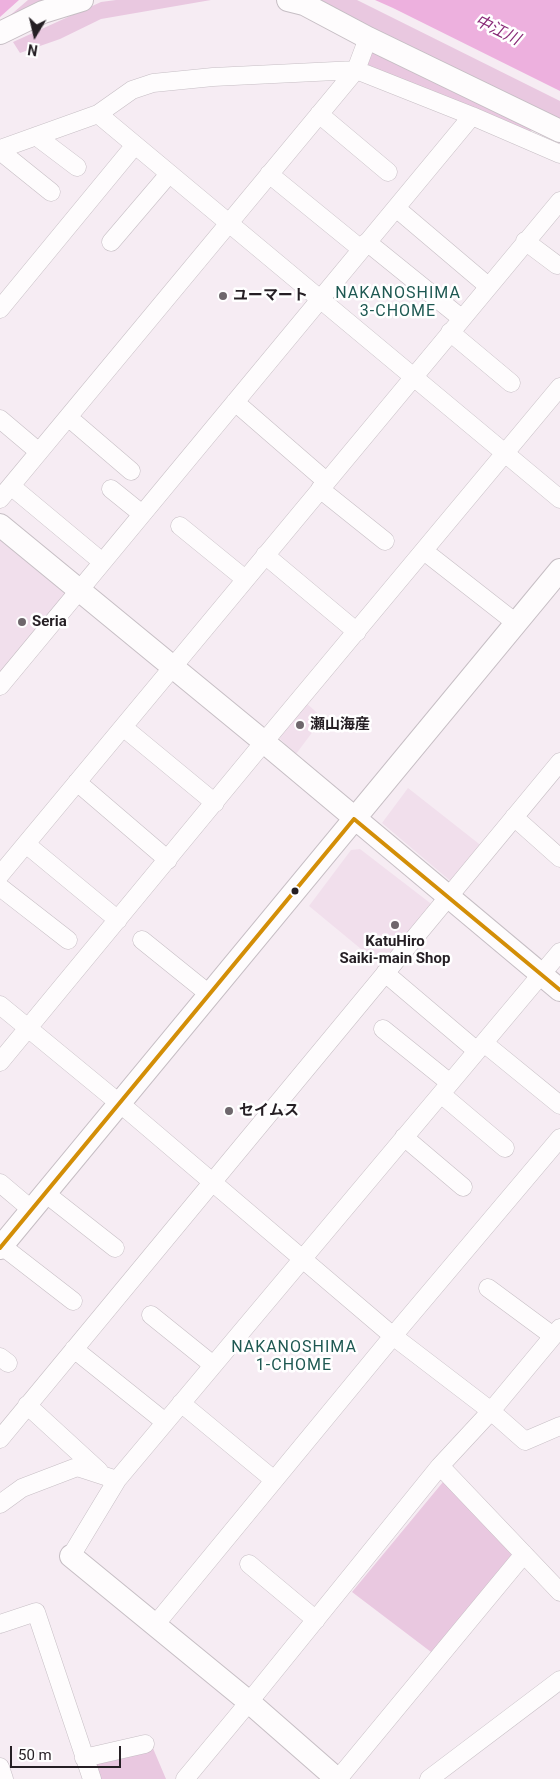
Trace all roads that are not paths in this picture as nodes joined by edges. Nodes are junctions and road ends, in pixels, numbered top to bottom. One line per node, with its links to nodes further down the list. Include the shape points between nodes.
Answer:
1 (82, 0): 3 (street, via 43,12)
2 (288, 0): 4 (street, via 304,4)
3 (0, 33)
4 (368, 38): 5 (street); 9 (street)
5 (356, 70): 6 (street, via 154,83 132,90); 7 (street); 8 (street)
6 (98, 114): 10 (street); 11 (street)
7 (318, 114): 15 (street); 17 (street)
8 (472, 116): 13 (street); 20 (street)
9 (560, 131)
10 (36, 136): 12 (street); 14 (street)
11 (135, 145): 16 (street); 28 (street)
12 (0, 150): 18 (street)
13 (560, 154)
14 (77, 167)
15 (388, 172)
16 (169, 174): 21 (street); 23 (street)
17 (269, 174): 21 (street); 24 (street)
18 (51, 192)
19 (560, 201): 22 (street)
20 (396, 208): 24 (street); 26 (street)
21 (228, 223): 27 (street); 34 (street)
22 (525, 241): 25 (street); 26 (street)
23 (111, 242)
24 (364, 246): 27 (street); 29 (street)
25 (556, 265)
26 (488, 286): 29 (street)
27 (320, 299): 30 (street); 33 (street)
28 (0, 309)
29 (456, 325): 30 (street); 31 (street)
30 (413, 376): 37 (street); 39 (street)
31 (511, 383)
32 (560, 387): 37 (street)
33 (235, 402): 39 (street); 43 (street)
34 (68, 417): 36 (street); 38 (street)
35 (0, 420): 36 (street)
36 (39, 452): 41 (street)
37 (505, 453): 42 (street); 47 (street)
38 (131, 471)
39 (323, 485): 46 (street); 48 (street)
40 (111, 489): 43 (street)
41 (5, 493): 49 (street)
42 (560, 499)
43 (142, 514): 52 (street)
44 (0, 525): 52 (street)
45 (180, 526): 51 (street)
46 (385, 541)
47 (424, 551): 53 (street); 54 (street)
48 (264, 555): 51 (street); 54 (street)
49 (95, 556)
50 (560, 570): 53 (street)
51 (245, 579): 55 (street)
52 (79, 590): 55 (street); 56 (street)
53 (516, 624): 63 (street)
54 (357, 632): 58 (street)
55 (172, 668): 57 (street); 58 (street)
56 (0, 686)
57 (123, 727): 60 (street); 61 (street)
58 (264, 742): 61 (street); 63 (street)
59 (560, 762): 62 (street)
60 (77, 782): 64 (street); 66 (street)
61 (215, 803): 66 (street)
62 (514, 817): 65 (street); 69 (street)
63 (354, 819): 69 (street); 77 (street)
64 (26, 844): 67 (street); 70 (street)
65 (560, 858)
66 (168, 860): 70 (street)
67 (0, 875)
68 (0, 886): 71 (street)
69 (448, 897): 74 (street); 75 (street)
70 (118, 920): 79 (street)
71 (68, 940)
72 (142, 940): 77 (street)
73 (560, 952): 75 (street)
74 (385, 973): 81 (street); 89 (street)
75 (541, 974): 76 (street); 81 (street)
76 (560, 990)
77 (209, 994): 84 (street)
78 (0, 1006): 79 (street)
79 (28, 1029): 82 (street); 84 (street)
80 (383, 1029): 83 (street)
81 (480, 1046): 83 (street); 85 (street)
82 (0, 1062)
83 (445, 1088): 86 (street); 88 (street)
84 (119, 1104): 89 (street); 92 (street)
85 (560, 1104)
86 (404, 1137): 91 (street); 95 (street)
87 (560, 1138): 100 (street)
88 (505, 1148)
89 (212, 1182): 95 (street); 101 (street)
90 (0, 1184): 92 (street)
91 (463, 1187)
92 (38, 1202): 93 (street); 94 (street)
93 (1, 1247): 97 (street)
94 (115, 1248)
95 (302, 1259): 100 (street); 102 (street)
96 (488, 1288): 99 (street)
97 (73, 1301)
98 (151, 1315): 102 (street)
99 (556, 1332): 105 (street)
100 (393, 1336): 105 (street); 111 (street)
101 (74, 1349): 104 (street); 106 (street)
102 (213, 1364): 103 (street)
103 (181, 1403): 106 (street); 111 (street)
104 (28, 1405): 108 (street); 110 (street)
105 (491, 1412): 107 (street, via 525,1441); 109 (street)
106 (165, 1422): 110 (street)
107 (560, 1426)
108 (0, 1439)
109 (440, 1466): 113 (street); 117 (street)
110 (111, 1478): 112 (street, via 77,1466 22,1488); 114 (street)
111 (274, 1480): 119 (street)
112 (0, 1504)
113 (524, 1554): 116 (street); 128 (street)
114 (71, 1556): 119 (street)
115 (249, 1564): 117 (street)
116 (560, 1592)
117 (316, 1620): 121 (street)
118 (0, 1624): 123 (street, via 36,1612)
119 (156, 1625): 121 (street)
120 (560, 1680): 129 (street)
121 (249, 1702): 127 (street); 128 (street)
122 (145, 1744): 123 (street)
123 (84, 1758): 126 (street)
124 (0, 1767): 125 (street)
125 (4, 1779)
126 (92, 1779)
127 (185, 1779)
128 (338, 1779)
129 (429, 1779)

